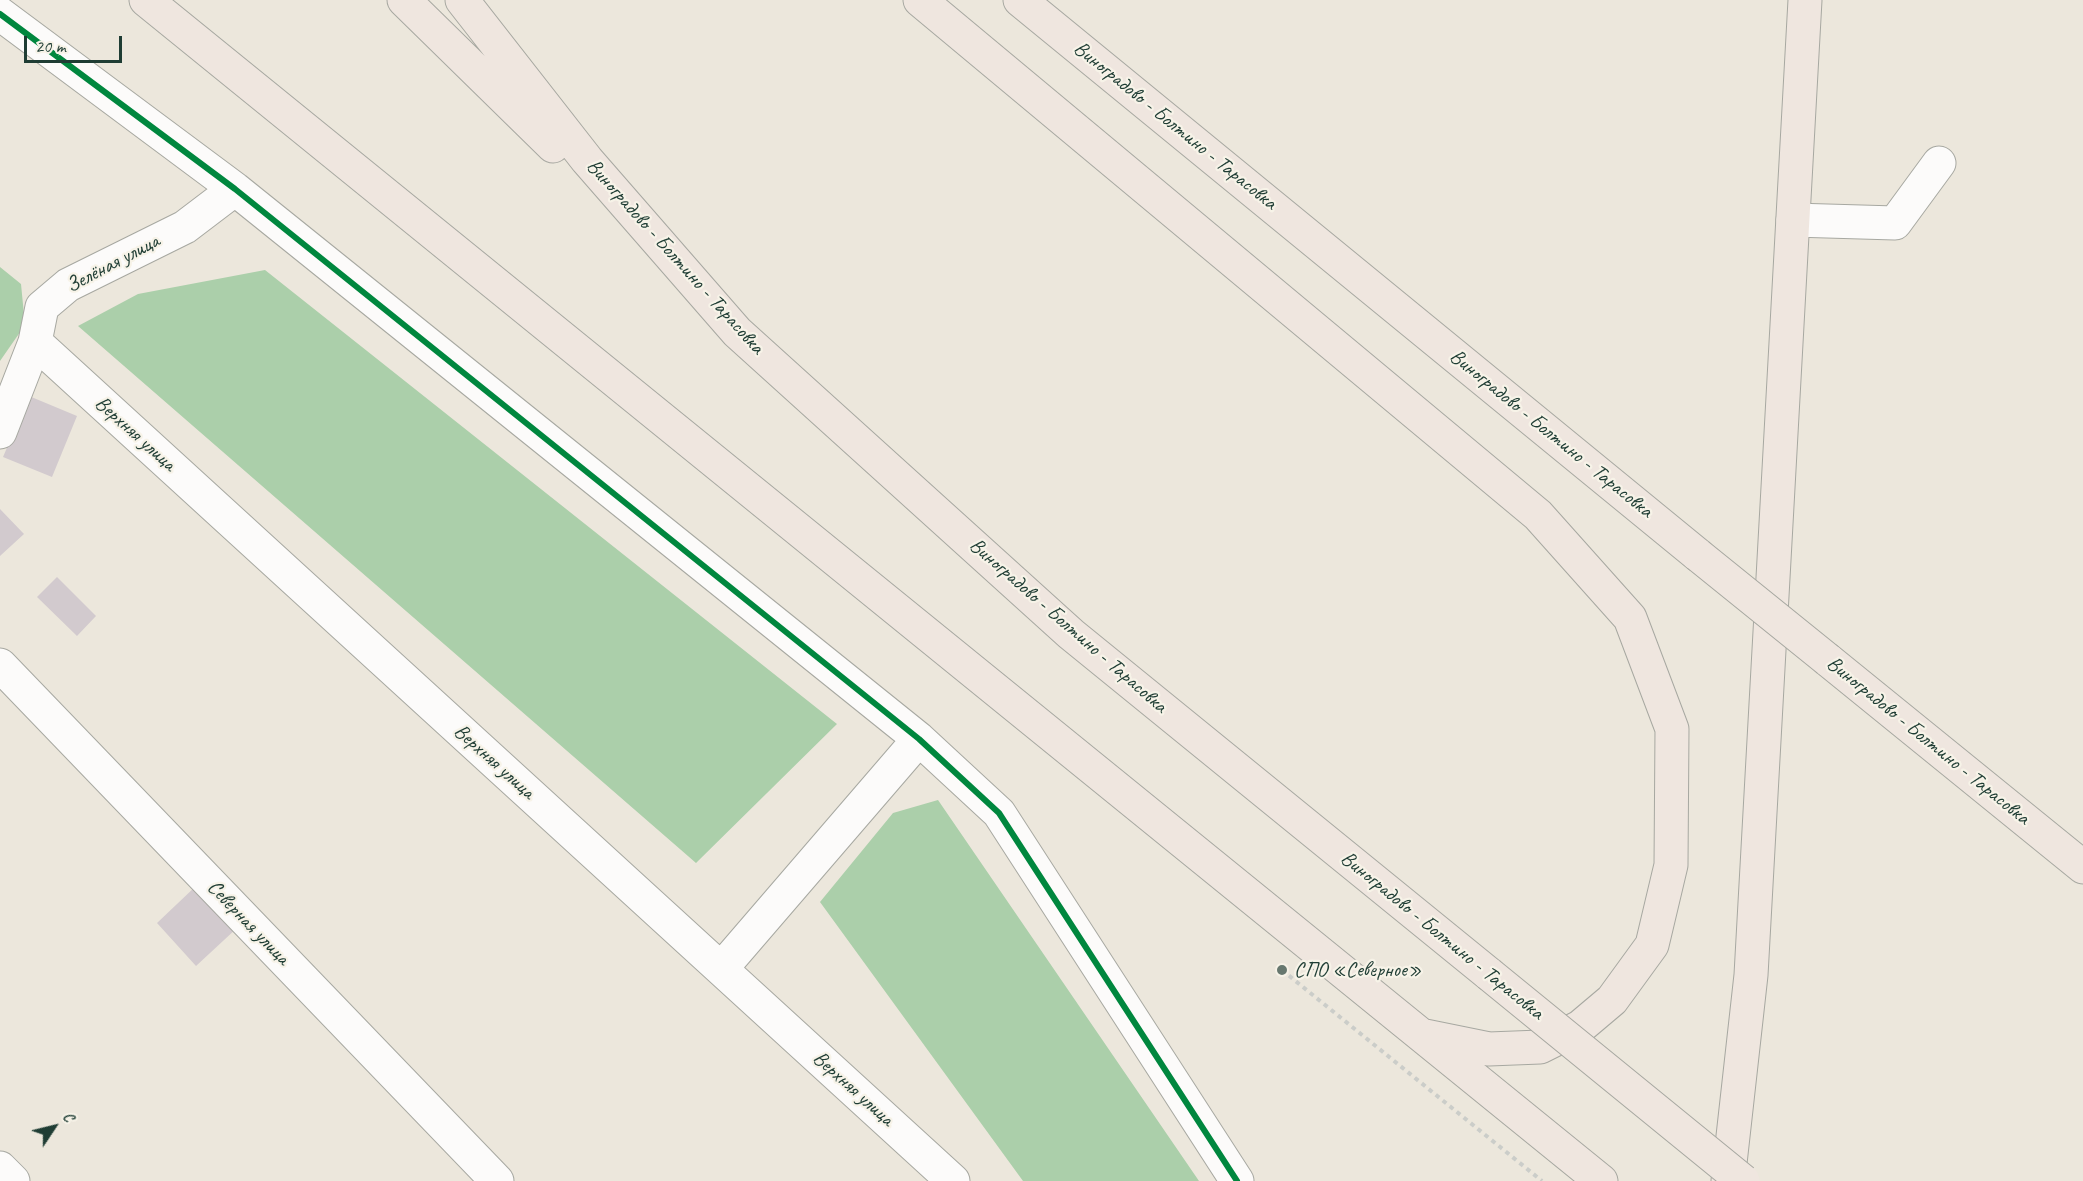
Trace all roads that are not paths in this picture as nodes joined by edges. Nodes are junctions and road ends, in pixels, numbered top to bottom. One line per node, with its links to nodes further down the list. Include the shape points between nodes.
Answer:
1 (146, 0): 20 (main road)
2 (404, 0): 12 (main road)
3 (462, 0): 12 (main road, Виноградово - Болтино - Тарасовка, via 587,160)
4 (920, 0): 20 (main road, via 1538,515 1630,618 1672,729 1671,865 1652,945 1612,1000 1580,1027 1540,1047 1489,1049)
5 (1020, 0): 14 (main road, Виноградово - Болтино - Тарасовка)
6 (1056, 0): 14 (main road)
7 (1804, 0): 11 (main road)
8 (0, 14): 10 (street)
9 (1939, 163): 11 (street, via 1895,223)
10 (235, 189): 13 (street, Зелёная улица, via 185,227 68,285 42,307); 17 (street)
11 (1792, 220): 27 (main road, via 1751,975)
12 (737, 332): 28 (main road, Виноградово - Болтино - Тарасовка, bridge, via 1071,634)
13 (35, 342): 15 (street, Зелёная улица); 19 (street, Верхняя улица)
14 (1542, 427): 18 (main road, Виноградово - Болтино - Тарасовка, bridge)
15 (0, 432)
16 (0, 665): 23 (street, Северная улица)
17 (920, 739): 19 (street); 25 (street, via 999,813)
18 (2083, 867)
19 (721, 969): 24 (street, Верхняя улица)
20 (1420, 1036): 26 (main road)
21 (0, 1168): 22 (street)
22 (13, 1181)
23 (497, 1181)
24 (953, 1181)
25 (1237, 1181)
26 (1601, 1181)
27 (1728, 1181)
28 (1743, 1181)

